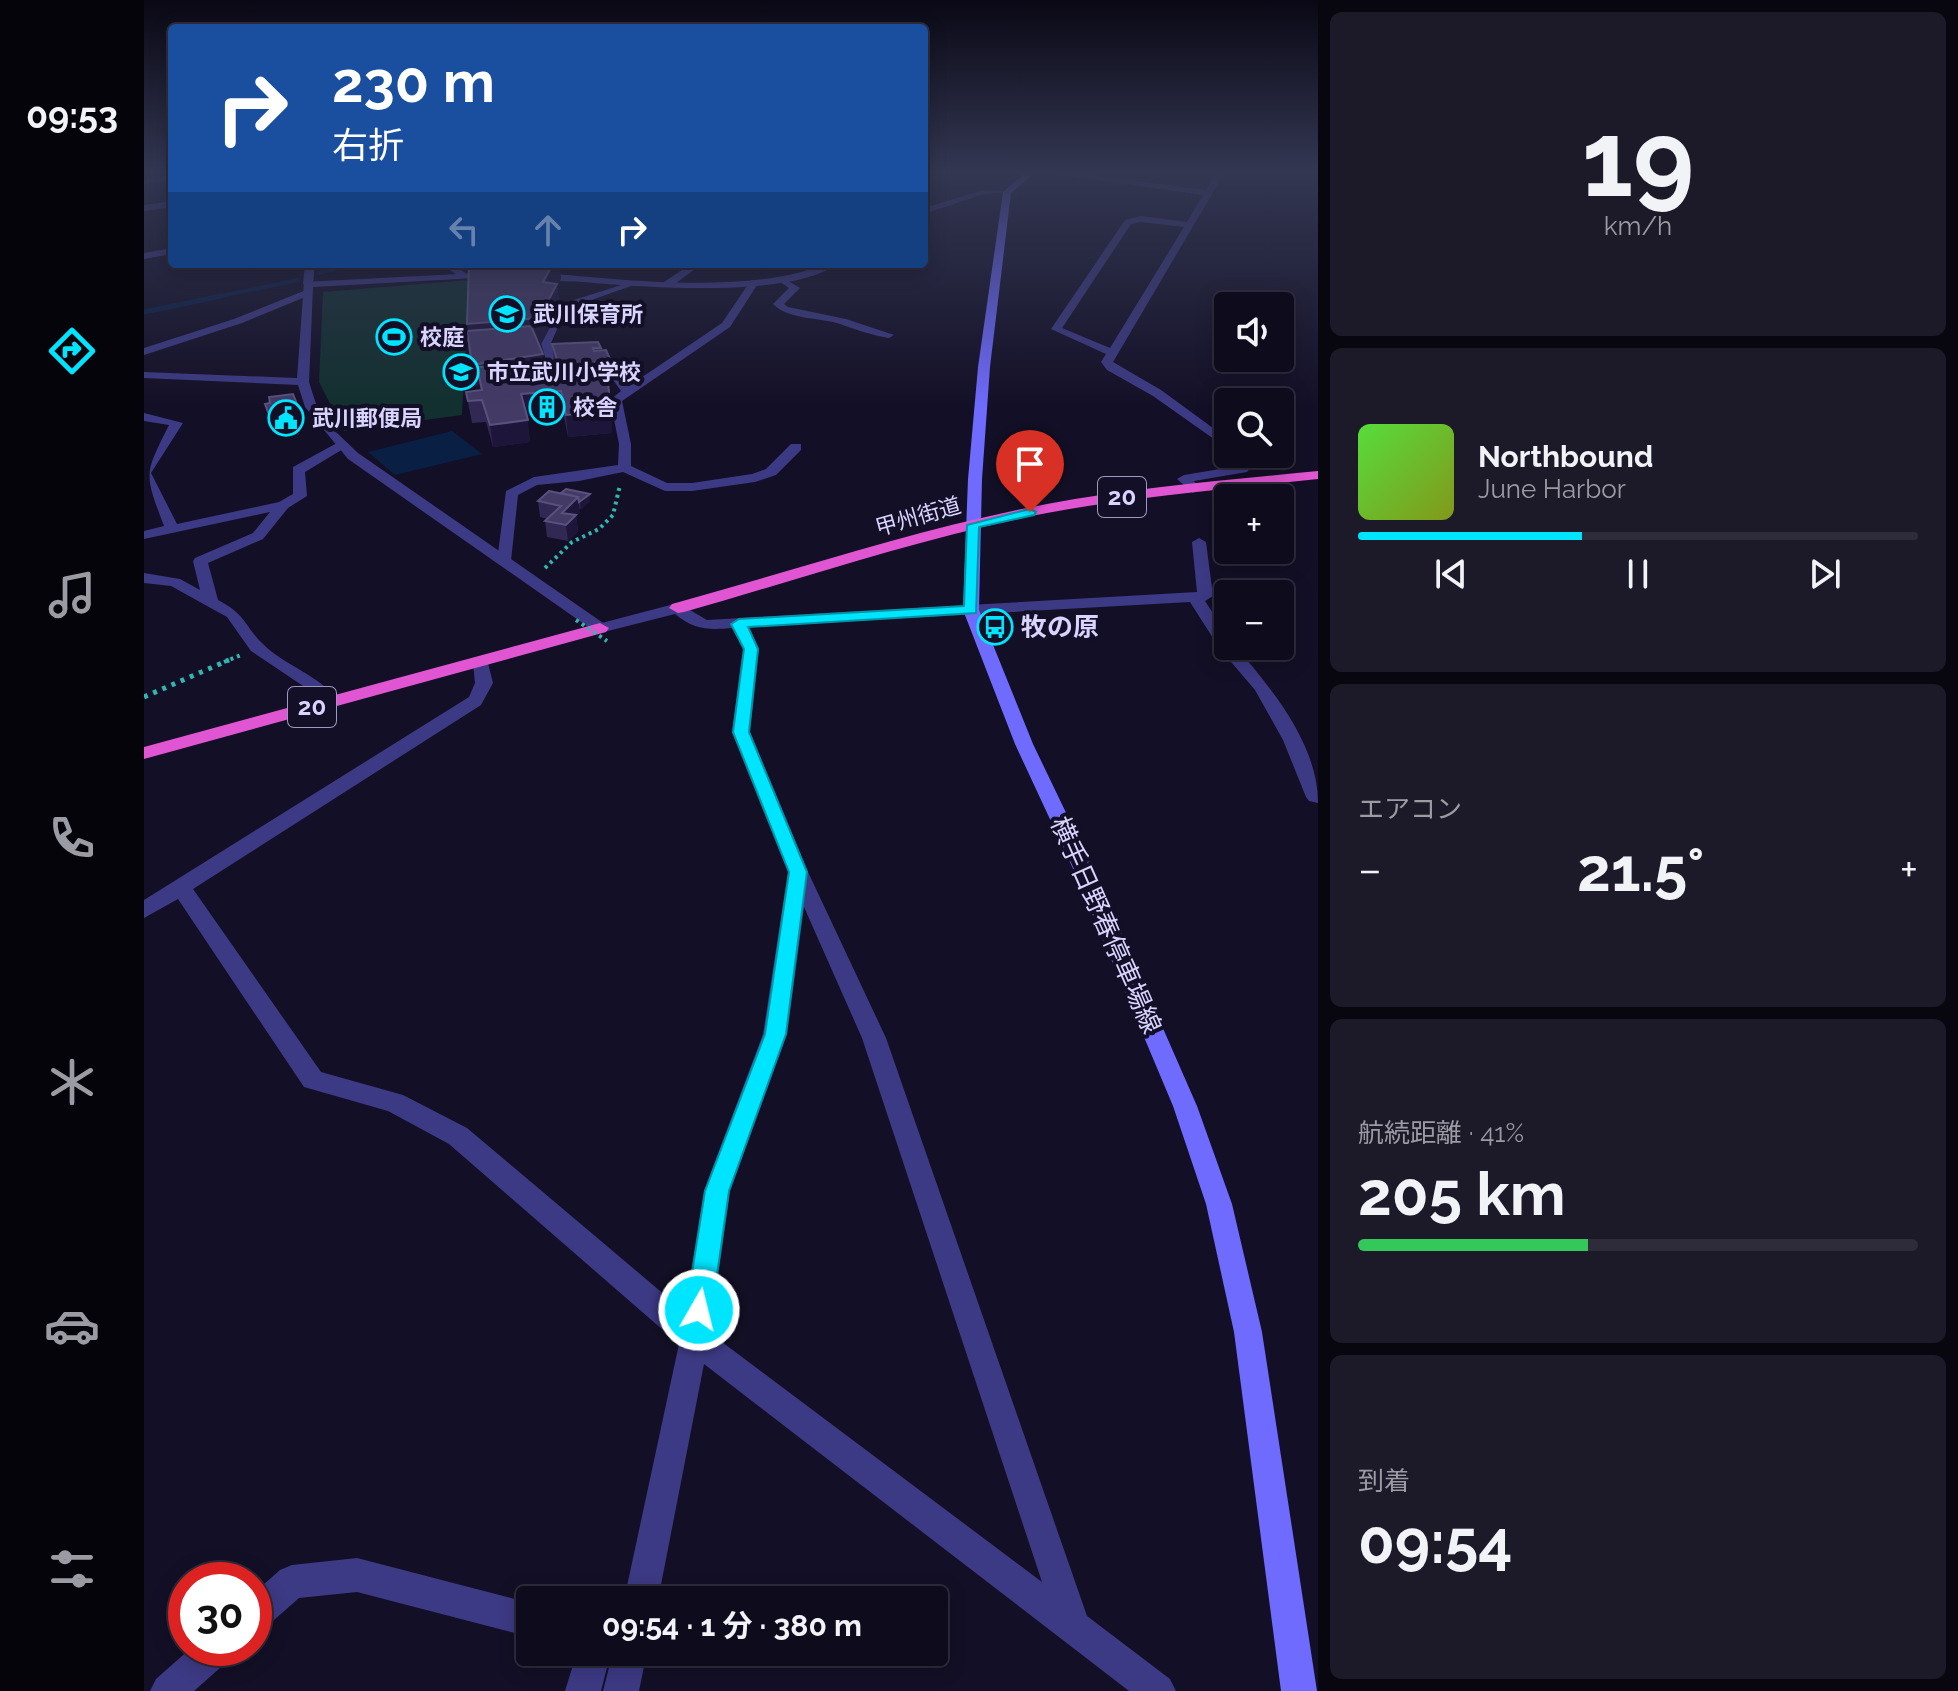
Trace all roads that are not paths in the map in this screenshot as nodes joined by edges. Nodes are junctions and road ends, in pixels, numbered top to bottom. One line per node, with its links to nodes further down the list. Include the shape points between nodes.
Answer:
1 (999, 251): 33 (main road, 横手日野春停車場線, via 984,367)
2 (1109, 251): 20 (street, via 1056,329)
3 (1173, 251): 20 (street)
4 (168, 252): 5 (street)
5 (144, 256)
6 (310, 268): 17 (street)
7 (452, 268): 12 (street)
8 (691, 268): 16 (street)
9 (823, 268): 13 (street)
10 (506, 274): 12 (street)
11 (522, 274): 15 (street)
12 (463, 275): 17 (street)
13 (782, 280): 14 (street); 18 (street, via 795,288 778,304 785,309)
14 (754, 282): 16 (street); 23 (street, via 726,325)
15 (627, 284): 16 (street); 23 (street, via 562,307 546,343 552,360 604,360)
16 (668, 284)
17 (307, 288): 19 (street, via 238,321); 22 (street)
18 (889, 335)
19 (144, 352)
20 (1112, 353): 25 (street, via 1107,362 1111,368 1157,393)
21 (144, 375): 22 (street)
22 (303, 382): 26 (street, via 311,407)
23 (627, 392): 37 (street, via 616,400 624,468 521,483 511,494)
24 (144, 417): 34 (street, via 177,423 144,473)
25 (1214, 435)
26 (342, 446): 32 (street, via 298,470 300,496); 37 (street)
27 (796, 447): 28 (street, via 771,472 704,485 665,487)
28 (625, 468)
29 (1243, 468): 31 (street, via 1184,479)
30 (1318, 475): 31 (highway, 甲州街道 / 20)
31 (1193, 489): 33 (highway, 甲州街道 / 20, via 1074,504)
32 (283, 505): 34 (street); 40 (street, via 258,536 200,561)
33 (973, 525): 41 (highway, 甲州街道 / 20); 42 (main road, 横手日野春停車場線)
34 (172, 528): 35 (street)
35 (144, 535)
36 (1199, 542): 39 (street, via 1205,596)
37 (504, 561): 44 (street)
38 (144, 578): 40 (street, via 175,582)
39 (1194, 596): 42 (street); 48 (street, via 1262,688)
40 (211, 601): 46 (street, via 233,614 257,648 321,690)
41 (678, 608): 43 (street, via 705,625); 44 (street)
42 (971, 610): 43 (street); 64 (main road, 横手日野春停車場線, via 1024,744 1185,1106 1219,1204 1248,1332)
43 (739, 624): 49 (street, via 751,649 741,732)
44 (604, 634): 45 (highway, 20)
45 (481, 663): 46 (highway, 20); 50 (street, via 486,682 475,701)
46 (330, 702): 47 (highway, 20)
47 (144, 753)
48 (1316, 797)
49 (798, 872): 52 (street, via 775,1034 717,1191); 56 (street, via 874,1038)
50 (181, 887): 51 (street); 52 (street, via 313,1080 394,1102 458,1136)
51 (144, 910)
52 (695, 1339): 53 (street); 56 (street)
53 (644, 1586)
54 (272, 1599): 55 (street, via 292,1582 357,1575)
55 (516, 1616)
56 (1075, 1630): 63 (street)
57 (196, 1666): 60 (street)
58 (590, 1666): 61 (street)
59 (627, 1666): 62 (street)
60 (168, 1691)
61 (583, 1691)
62 (621, 1691)
63 (1158, 1691)
64 (1299, 1691)

